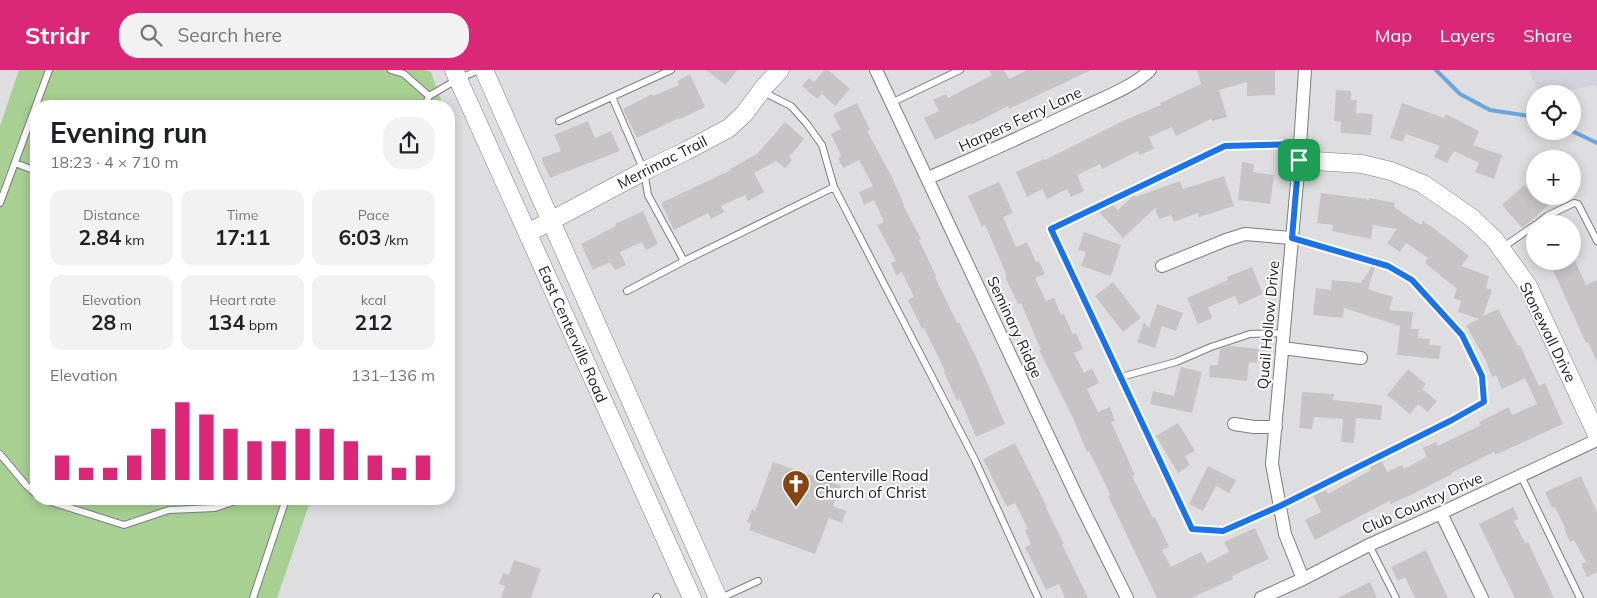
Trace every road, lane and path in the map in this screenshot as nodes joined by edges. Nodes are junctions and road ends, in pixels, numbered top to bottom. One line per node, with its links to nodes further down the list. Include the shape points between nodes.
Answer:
1 (49, 70): 15 (lane)
2 (391, 70): 13 (lane, via 404,74)
3 (479, 70): 11 (lane)
4 (484, 70): 28 (main road, East Centerville Road)
5 (672, 70): 14 (lane)
6 (780, 70): 12 (main road, Merrimac Trail)
7 (876, 70): 17 (street, Seminary Ridge)
8 (960, 70): 17 (lane)
9 (1150, 70): 24 (street, Harpers Ferry Lane, via 1110,95)
10 (1305, 70): 20 (street, Quail Hollow Drive)
11 (456, 75): 13 (lane); 30 (main road, East Centerville Road)
12 (761, 91): 23 (main road, Merrimac Trail, via 729,128); 25 (lane, via 791,106 807,124 822,145)
13 (429, 96): 16 (lane)
14 (612, 97): 19 (lane); 23 (lane)
15 (38, 100)
16 (427, 100)
17 (891, 103): 24 (street, Seminary Ridge)
18 (30, 121): 21 (lane)
19 (559, 121)
20 (1299, 152): 31 (street, Quail Hollow Drive); 33 (main road, Stonewall Drive, via 1391,171 1423,184 1472,218); 40 (lane, via 1225,146 1051,229)
21 (14, 164): 22 (lane); 26 (lane)
22 (30, 169)
23 (644, 171): 28 (main road, Merrimac Trail); 34 (lane, via 648,195)
24 (928, 178): 62 (street, Seminary Ridge)
25 (834, 187): 34 (lane); 61 (lane, via 975,460)
26 (0, 203)
27 (1549, 215): 32 (lane, via 1578,204)
28 (551, 219): 30 (main road, Merrimac Trail); 46 (main road, East Centerville Road)
29 (1526, 231): 33 (lane)
30 (528, 233): 47 (main road, East Centerville Road)
31 (1292, 238): 35 (street, via 1245,234); 37 (street, Quail Hollow Drive); 53 (lane, via 1388,266 1412,280 1462,335 1482,376 1484,402)
32 (1597, 241)
33 (1501, 249): 43 (main road, Stonewall Drive, via 1528,286)
34 (684, 261): 36 (lane)
35 (1162, 266)
36 (627, 291)
37 (1283, 334): 38 (street, Quail Hollow Drive); 40 (lane, via 1250,334 1176,362)
38 (1282, 348): 39 (street); 42 (street, Quail Hollow Drive)
39 (1361, 358)
40 (1121, 377): 53 (lane, via 1192,529 1223,531)
41 (1234, 424): 42 (street)
42 (1276, 427): 53 (street, Quail Hollow Drive, via 1272,464)
43 (1597, 436)
44 (1597, 440): 48 (street, Club Country Drive)
45 (0, 454): 49 (lane)
46 (655, 455): 47 (main road); 60 (main road, East Centerville Road)
47 (633, 467): 59 (main road, East Centerville Road)
48 (1521, 476): 54 (street, Club Country Drive); 66 (lane)
49 (30, 489)
50 (61, 505): 51 (lane, via 124,525 168,510)
51 (224, 505)
52 (284, 505): 58 (lane)
53 (1280, 506): 56 (street, Quail Hollow Drive, via 1285,534)
54 (1441, 513): 55 (street, Club Country Drive); 65 (street)
55 (1369, 545): 56 (street, Club Country Drive); 64 (lane)
56 (1303, 579): 63 (street, Club Country Drive)
57 (758, 581): 60 (lane)
58 (253, 598)
59 (692, 598)
60 (719, 598)
61 (1038, 598)
62 (1127, 598)
63 (1261, 598)
64 (1396, 598)
65 (1482, 598)
66 (1580, 598)

